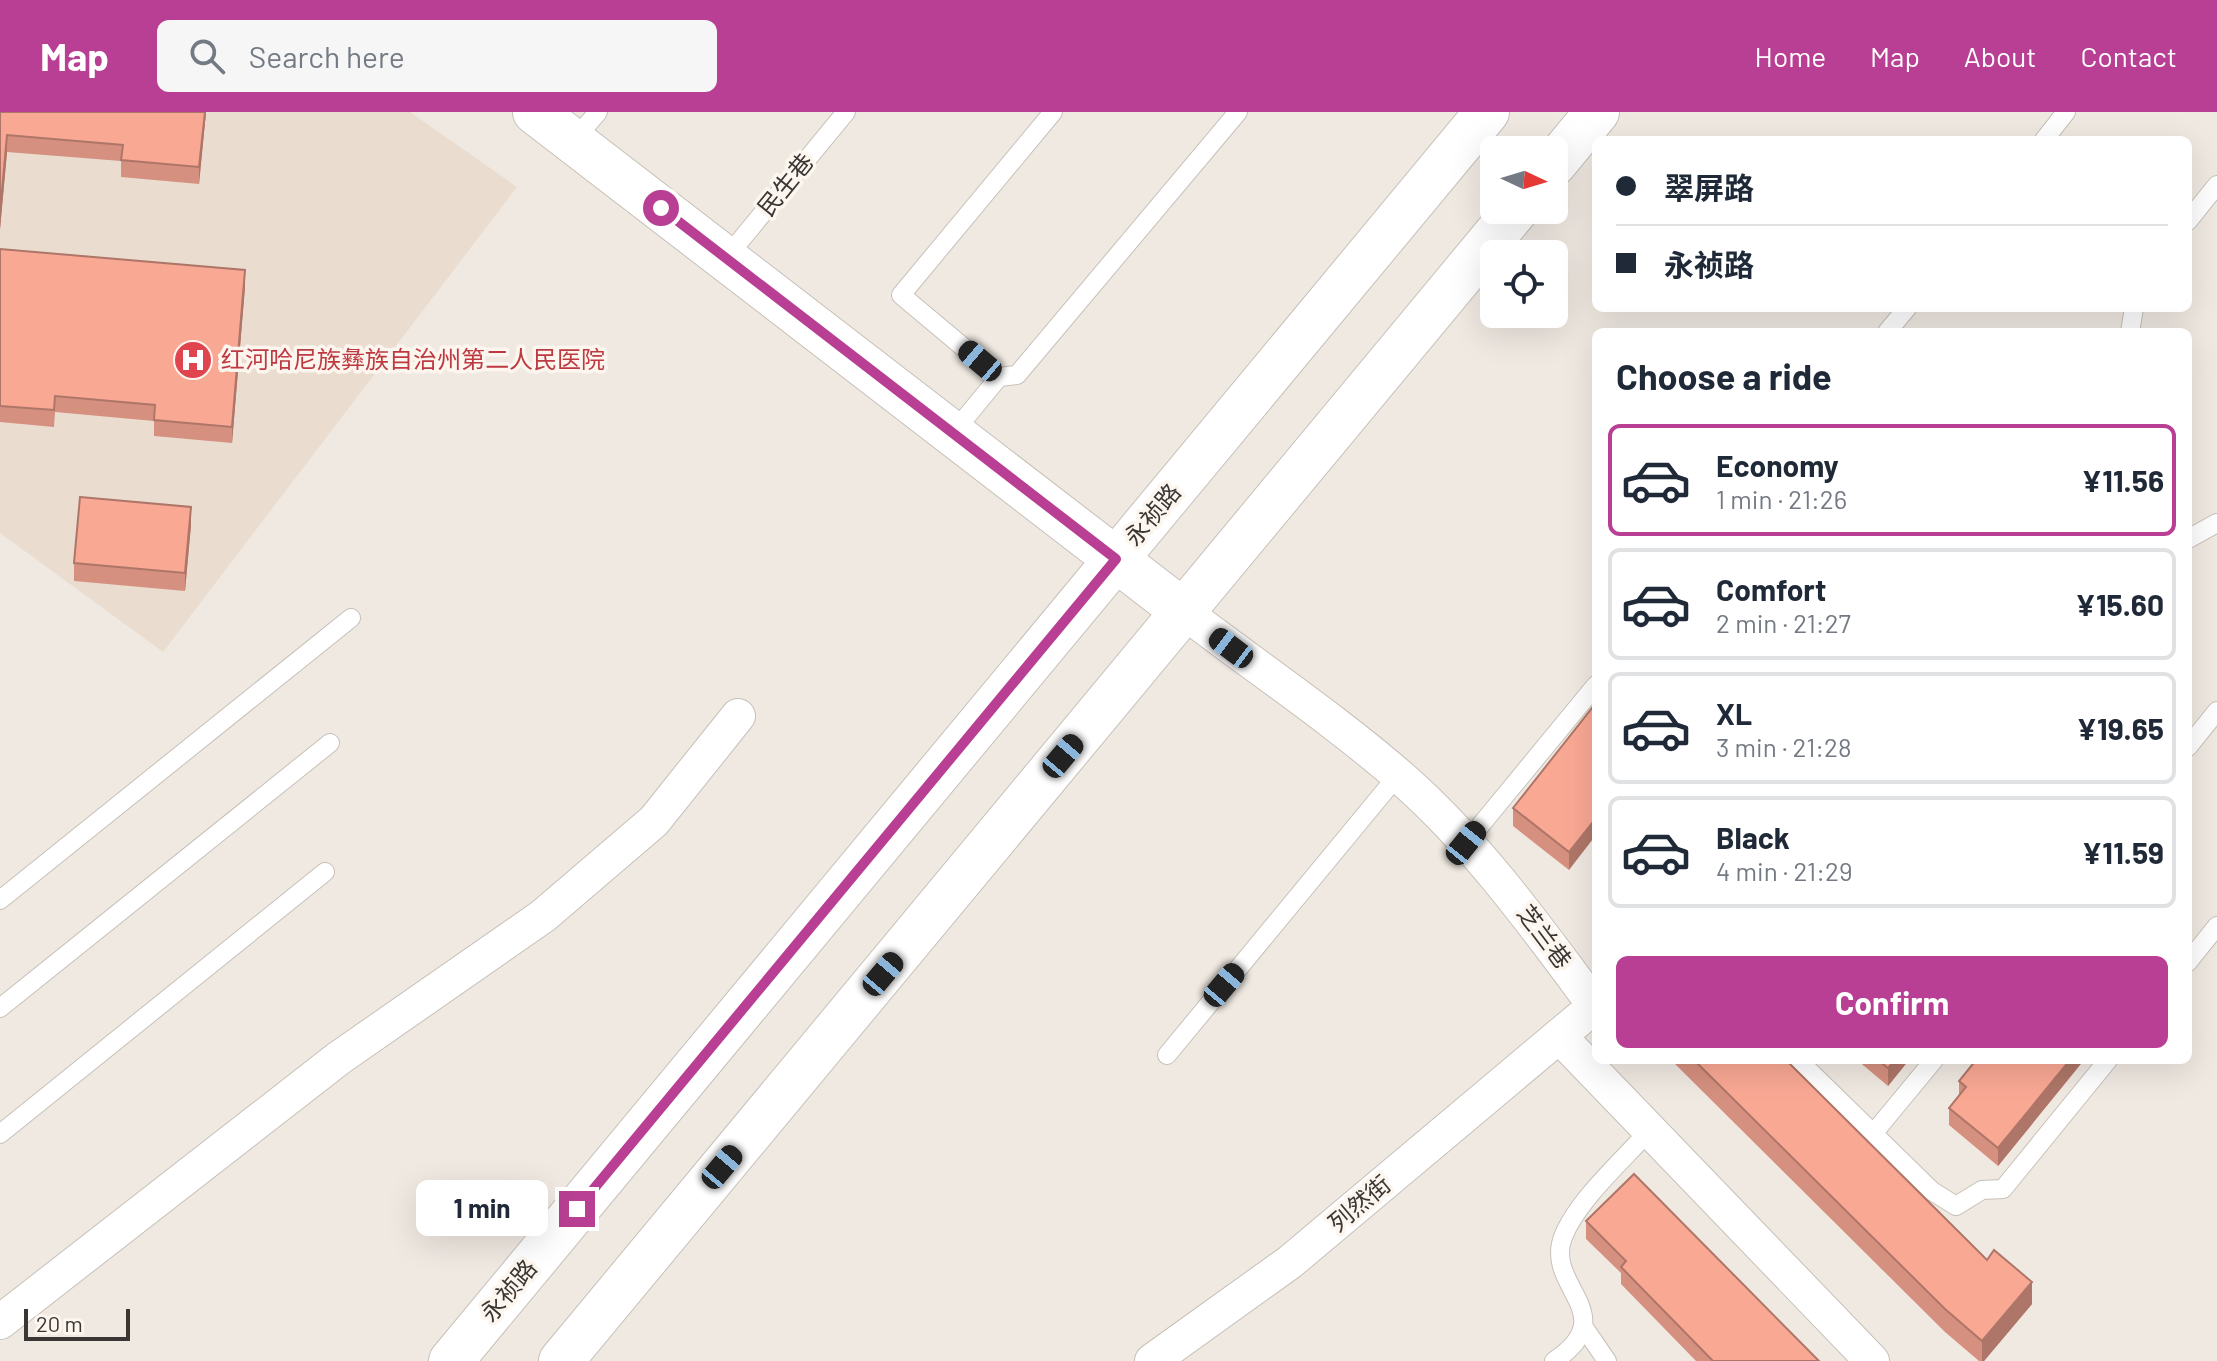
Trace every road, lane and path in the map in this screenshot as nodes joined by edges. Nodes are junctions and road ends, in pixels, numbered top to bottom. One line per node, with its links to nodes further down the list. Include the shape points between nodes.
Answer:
1 (535, 112): 8 (main road)
2 (846, 112): 14 (lane, 民生巷)
3 (1053, 112): 17 (lane, via 901,295)
4 (1238, 112): 17 (lane, via 1017,375)
5 (1487, 112): 21 (main road, 永祯路)
6 (1597, 112): 10 (main road)
7 (2066, 112): 9 (lane)
8 (585, 127): 14 (main road)
9 (2047, 136)
10 (1568, 147)
11 (2217, 185): 12 (lane)
12 (2192, 216)
13 (1504, 224): 22 (main road)
14 (726, 259): 18 (main road)
15 (1904, 312): 16 (lane)
16 (1890, 328)
17 (999, 377): 18 (lane)
18 (953, 433): 21 (main road)
19 (2217, 523): 20 (lane)
20 (2192, 537)
21 (1116, 559): 22 (main road); 48 (main road, 永祯路)
22 (1183, 611): 29 (street, 芝兰巷); 49 (main road)
23 (351, 618): 32 (lane)
24 (1592, 690): 30 (lane)
25 (2217, 711): 27 (lane)
26 (738, 716): 46 (street, via 654,821 543,916 339,1058)
27 (2192, 742)
28 (330, 743): 36 (lane)
29 (1398, 775): 30 (street, 芝兰巷); 39 (lane)
30 (1466, 843): 35 (street, 芝兰巷)
31 (325, 872): 44 (lane)
32 (0, 900)
33 (2217, 926): 34 (lane)
34 (2192, 957)
35 (1592, 1001)
36 (0, 1008)
37 (1592, 1009): 38 (street, 芝兰巷)
38 (1559, 1036): 43 (street); 50 (street, 列然街, via 1290,1262)
39 (1167, 1055)
40 (1802, 1064): 45 (lane)
41 (1931, 1064): 45 (lane)
42 (2105, 1064): 45 (lane, via 2003,1189 1982,1190 1956,1206 1932,1191)
43 (1648, 1132): 47 (lane, via 1573,1218 1562,1240 1561,1265 1581,1303); 53 (street)
44 (0, 1134)
45 (1872, 1135)
46 (0, 1322)
47 (1583, 1326): 51 (lane, via 1569,1351); 52 (lane)
48 (451, 1361)
49 (561, 1361)
50 (1152, 1361)
51 (1554, 1361)
52 (1607, 1361)
53 (1872, 1361)

